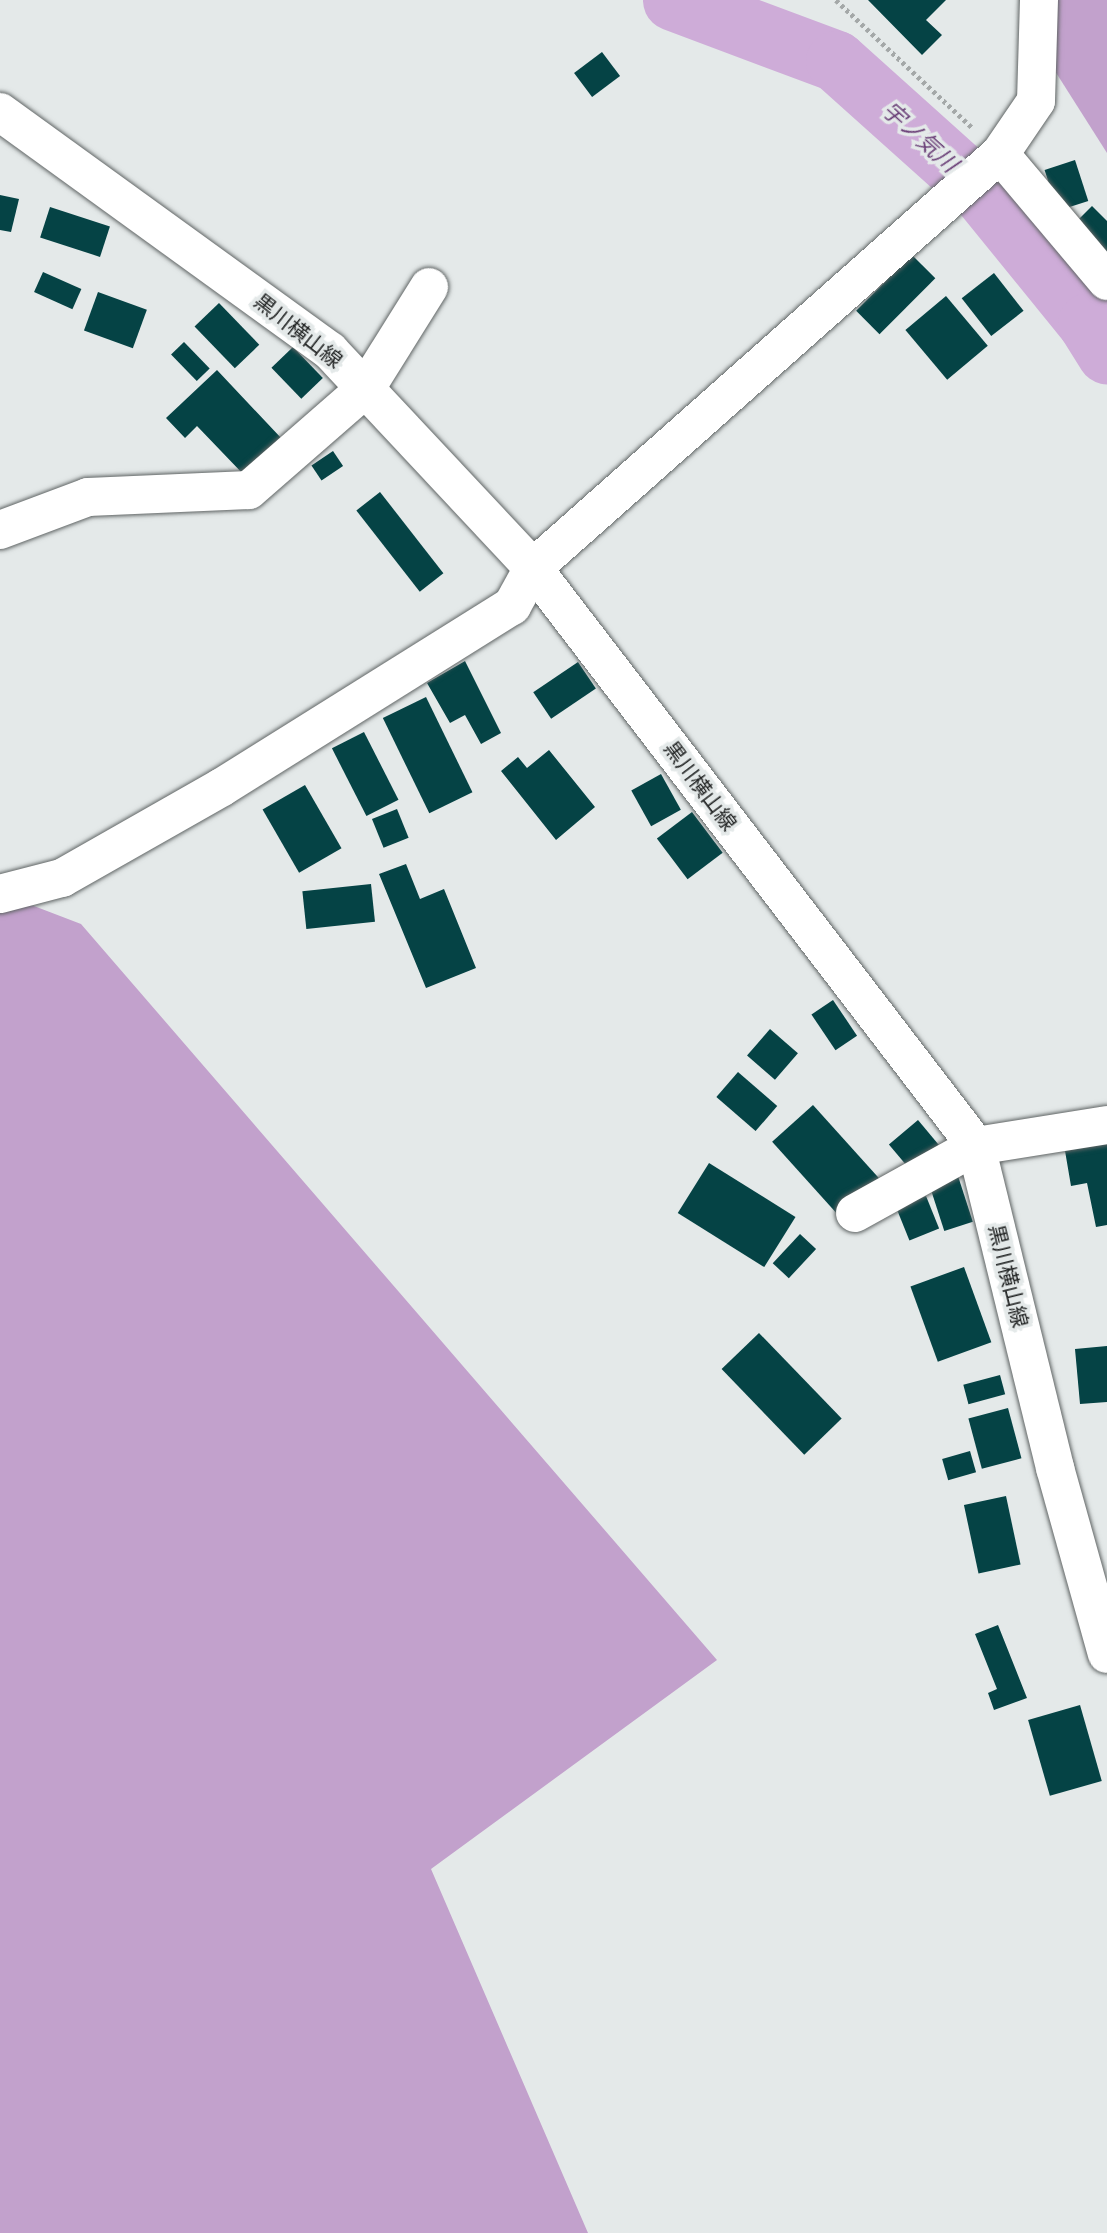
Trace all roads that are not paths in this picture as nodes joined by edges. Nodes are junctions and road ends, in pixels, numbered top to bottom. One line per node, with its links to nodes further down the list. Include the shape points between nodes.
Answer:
1 (1039, 0): 3 (street, via 1036,101)
2 (0, 112): 6 (street, 黒川横山線, via 330,351)
3 (1000, 154): 4 (street); 8 (street)
4 (1107, 281)
5 (429, 287): 6 (street)
6 (366, 388): 7 (street, via 249,491 88,497); 8 (street, 黒川横山線)
7 (0, 530)
8 (533, 568): 9 (street, via 512,606 222,787 62,878); 11 (street, 黒川横山線)
9 (0, 894)
10 (1107, 1125): 11 (street)
11 (976, 1146): 12 (street); 13 (street, 黒川横山線, via 1055,1468)
12 (855, 1213)
13 (1107, 1654)

